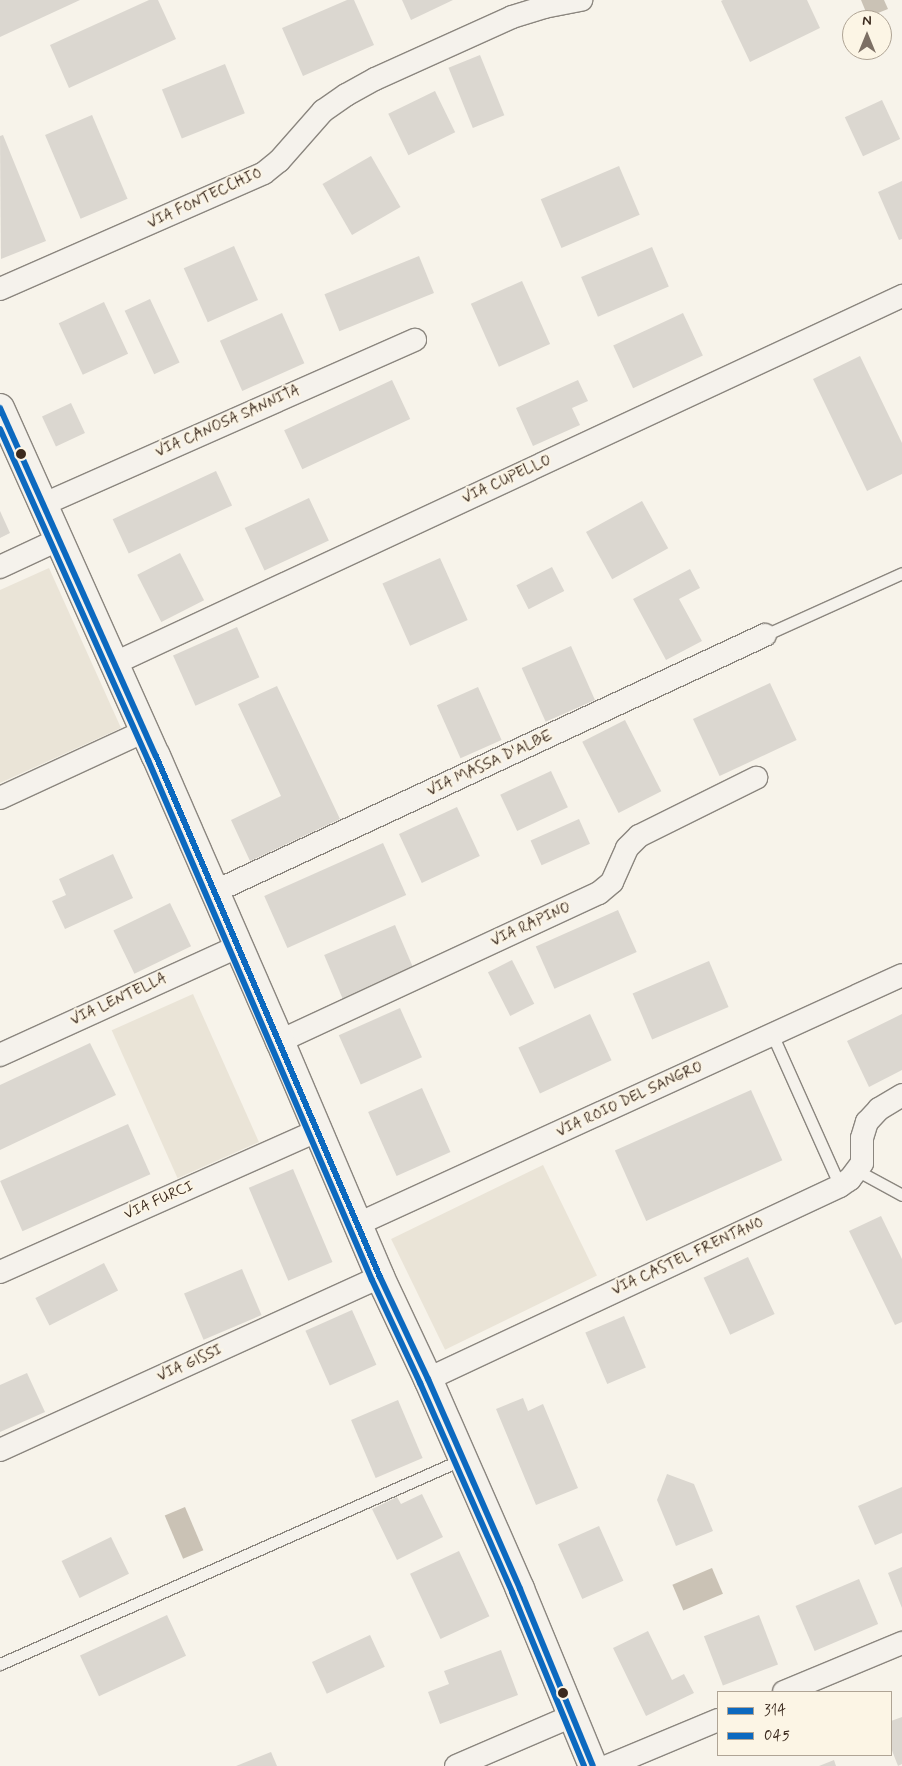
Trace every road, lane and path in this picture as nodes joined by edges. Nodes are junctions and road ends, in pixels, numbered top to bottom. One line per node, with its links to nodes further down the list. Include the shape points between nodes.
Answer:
1 (581, 0): 2 (street, VIA FONTECCHIO, via 512,17 376,79 323,111 279,161 264,173)
2 (0, 289)
3 (902, 296): 11 (street, VIA CUPELLO)
4 (415, 340): 6 (street, VIA CANOSA SANNITA)
5 (0, 408): 6 (street)
6 (42, 505): 7 (street)
7 (58, 540): 8 (street); 11 (street)
8 (0, 567)
9 (902, 572): 10 (lane)
10 (765, 635): 15 (street, VIA MASSA D'ALBE)
11 (113, 664): 12 (street)
12 (145, 731): 14 (street); 15 (street)
13 (756, 778): 19 (street, VIA RAPINO, via 639,836 627,848 612,882 599,893)
14 (0, 798)
15 (214, 892): 16 (street)
16 (239, 946): 19 (street); 20 (street, VIA LENTELLA)
17 (902, 975): 18 (street, VIA ROIO DEL SANGRO)
18 (772, 1034): 24 (lane); 26 (street, VIA ROIO DEL SANGRO)
19 (280, 1041): 22 (street)
20 (0, 1055)
21 (902, 1095): 23 (street, via 879,1109 867,1122)
22 (319, 1130): 26 (street); 27 (street, VIA FURCI)
23 (858, 1171): 24 (street, VIA CASTEL FRENTANO); 25 (lane)
24 (840, 1186): 29 (street, VIA CASTEL FRENTANO)
25 (902, 1195)
26 (358, 1224): 28 (street)
27 (0, 1272)
28 (380, 1277): 29 (street); 30 (street, VIA GISSI)
29 (428, 1379): 31 (street)
30 (0, 1450)
31 (464, 1459): 33 (lane); 35 (street)
32 (902, 1643): 34 (street)
33 (0, 1664)
34 (786, 1691)
35 (572, 1716): 37 (street); 38 (street)
36 (717, 1720): 39 (street)
37 (456, 1766)
38 (593, 1766)
39 (608, 1766)

